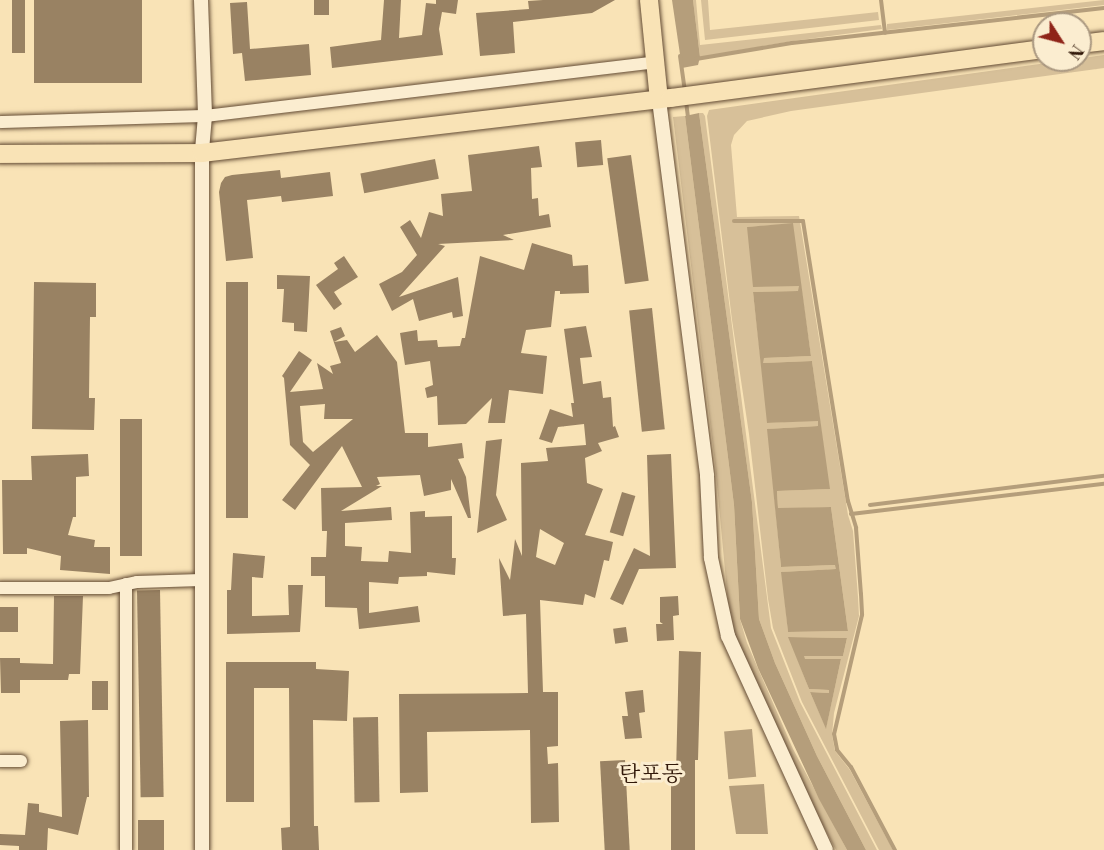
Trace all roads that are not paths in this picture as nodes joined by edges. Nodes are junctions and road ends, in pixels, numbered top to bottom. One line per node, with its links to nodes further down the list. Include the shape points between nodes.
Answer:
1 (201, 0): 6 (street)
2 (649, 0): 4 (main road)
3 (1032, 51): 5 (main road)
4 (655, 63): 5 (main road); 6 (street)
5 (665, 99): 8 (main road); 17 (street, via 707,476 711,558 728,636)
6 (205, 116): 7 (street); 8 (street)
7 (0, 122)
8 (202, 153): 9 (main road); 10 (street)
9 (0, 154)
10 (201, 580): 11 (street); 16 (street)
11 (126, 584): 12 (street, via 110,588); 15 (street)
12 (0, 588)
13 (0, 761): 14 (street)
14 (21, 761)
15 (126, 850)
16 (202, 850)
17 (826, 850)

